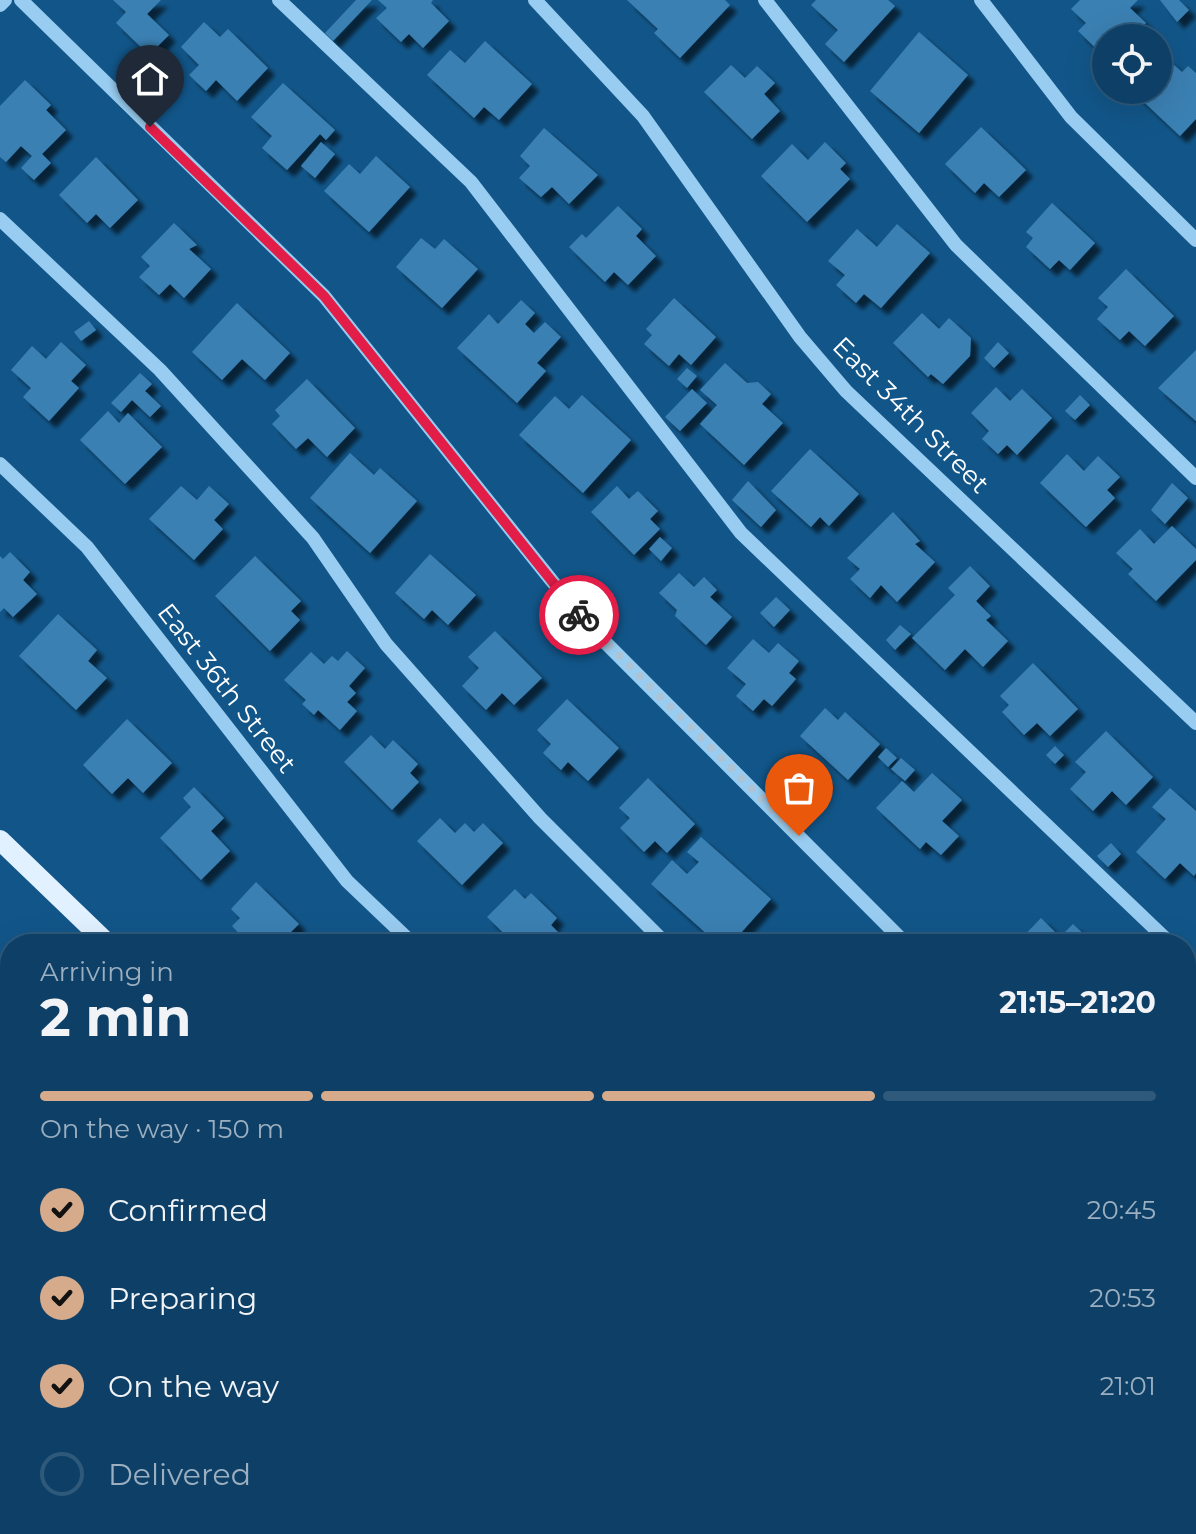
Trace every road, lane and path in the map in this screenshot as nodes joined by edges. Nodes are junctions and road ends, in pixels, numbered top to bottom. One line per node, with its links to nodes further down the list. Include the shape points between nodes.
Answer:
1 (5, 0): 7 (street)
2 (21, 0): 17 (street, via 324,296 584,621)
3 (279, 0): 18 (street, via 471,182 741,533)
4 (535, 0): 12 (street, East 34th Street, via 643,116 800,337 846,391)
5 (765, 0): 11 (street, via 956,245)
6 (981, 0): 9 (street, via 1071,117)
7 (0, 5)
8 (0, 219): 16 (street, via 170,382 313,538 386,644 540,818)
9 (1196, 240)
10 (0, 464): 15 (street, East 36th Street, via 87,547 347,881)
11 (1196, 478)
12 (1196, 723)
13 (0, 840): 14 (main road)
14 (98, 934)
15 (403, 934)
16 (656, 934)
17 (896, 934)
18 (1161, 934)

